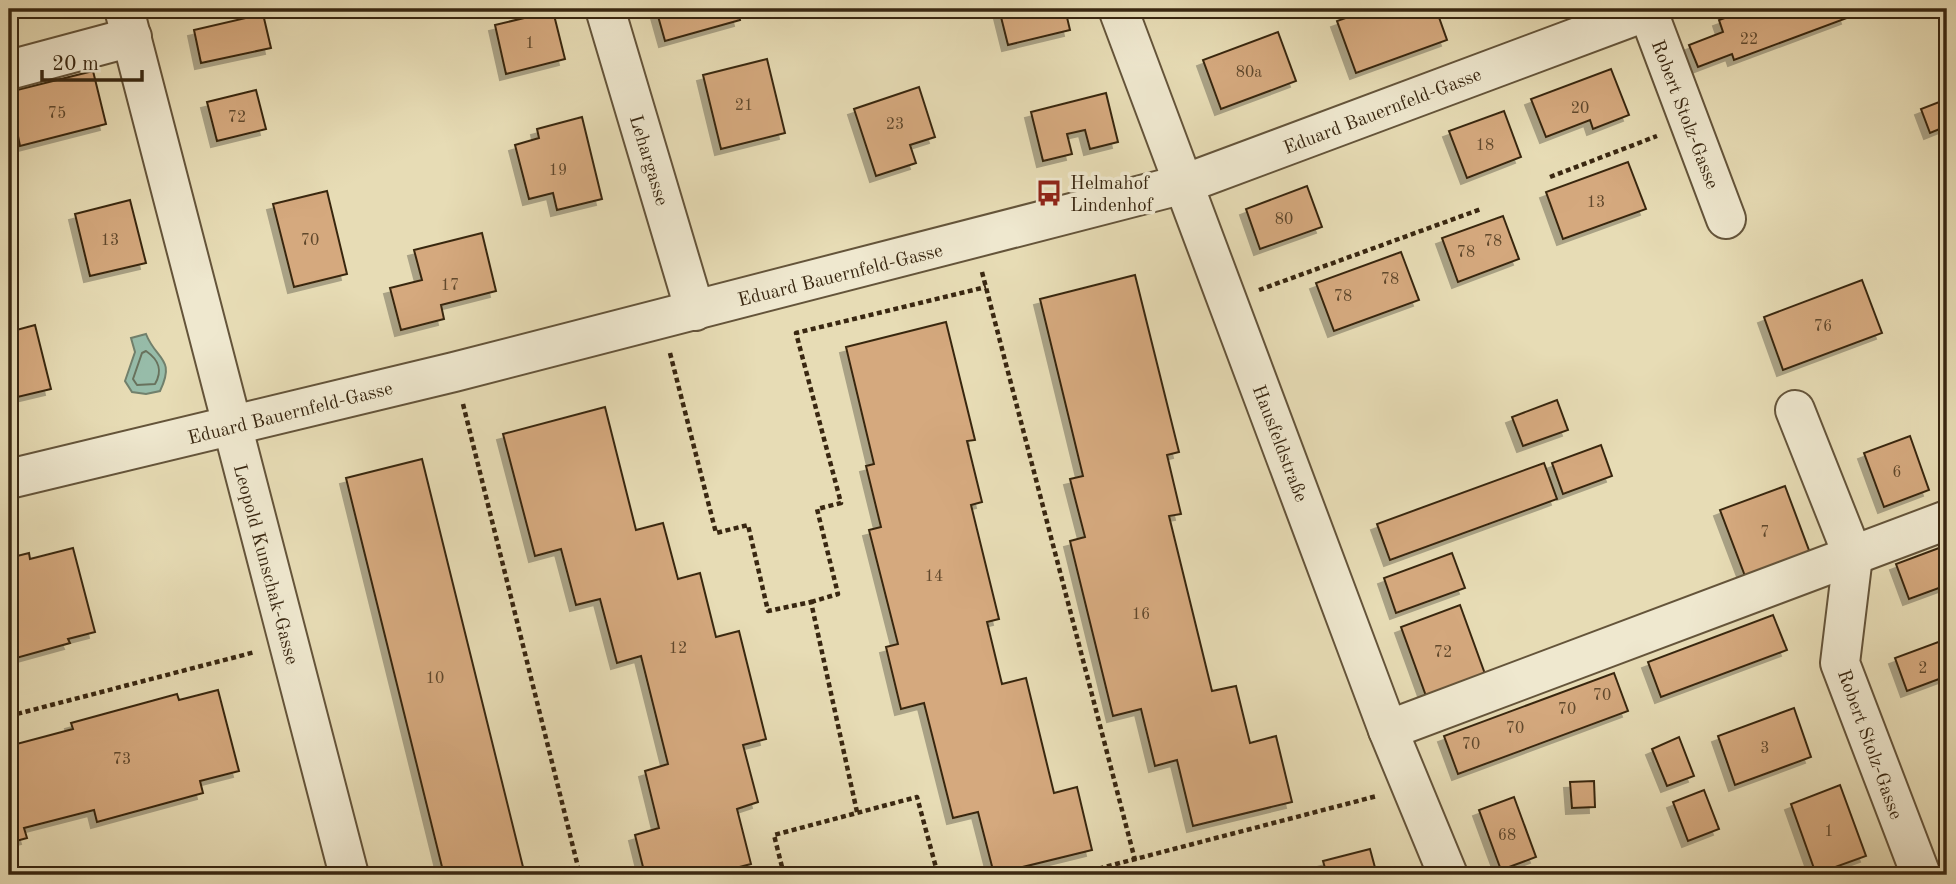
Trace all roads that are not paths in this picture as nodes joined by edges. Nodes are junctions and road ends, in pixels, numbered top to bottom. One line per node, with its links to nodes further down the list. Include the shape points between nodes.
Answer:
1 (605, 9): 8 (street, Lehargasse)
2 (1118, 9): 6 (street, Hausfeldstraße)
3 (1649, 9): 6 (street, Eduard Bauernfeld-Gasse); 7 (street, Robert Stolz-Gasse)
4 (128, 23): 5 (street); 10 (street, Leopold Kunschak-Gasse)
5 (9, 70)
6 (1184, 184): 8 (street, Eduard Bauernfeld-Gasse); 14 (street, Hausfeldstraße)
7 (1726, 219)
8 (679, 315): 10 (street, Eduard Bauernfeld-Gasse)
9 (1795, 410): 13 (street, Robert Stolz-Gasse)
10 (230, 426): 11 (street, Eduard Bauernfeld-Gasse); 16 (street, Leopold Kunschak-Gasse)
11 (9, 479)
12 (1947, 520): 13 (street)
13 (1853, 556): 14 (street); 18 (street, Robert Stolz-Gasse, via 1840,663)
14 (1388, 730): 17 (street, Hausfeldstraße)
15 (1947, 872): 19 (street)
16 (349, 875)
17 (1448, 875)
18 (1921, 875)
19 (1940, 875)

